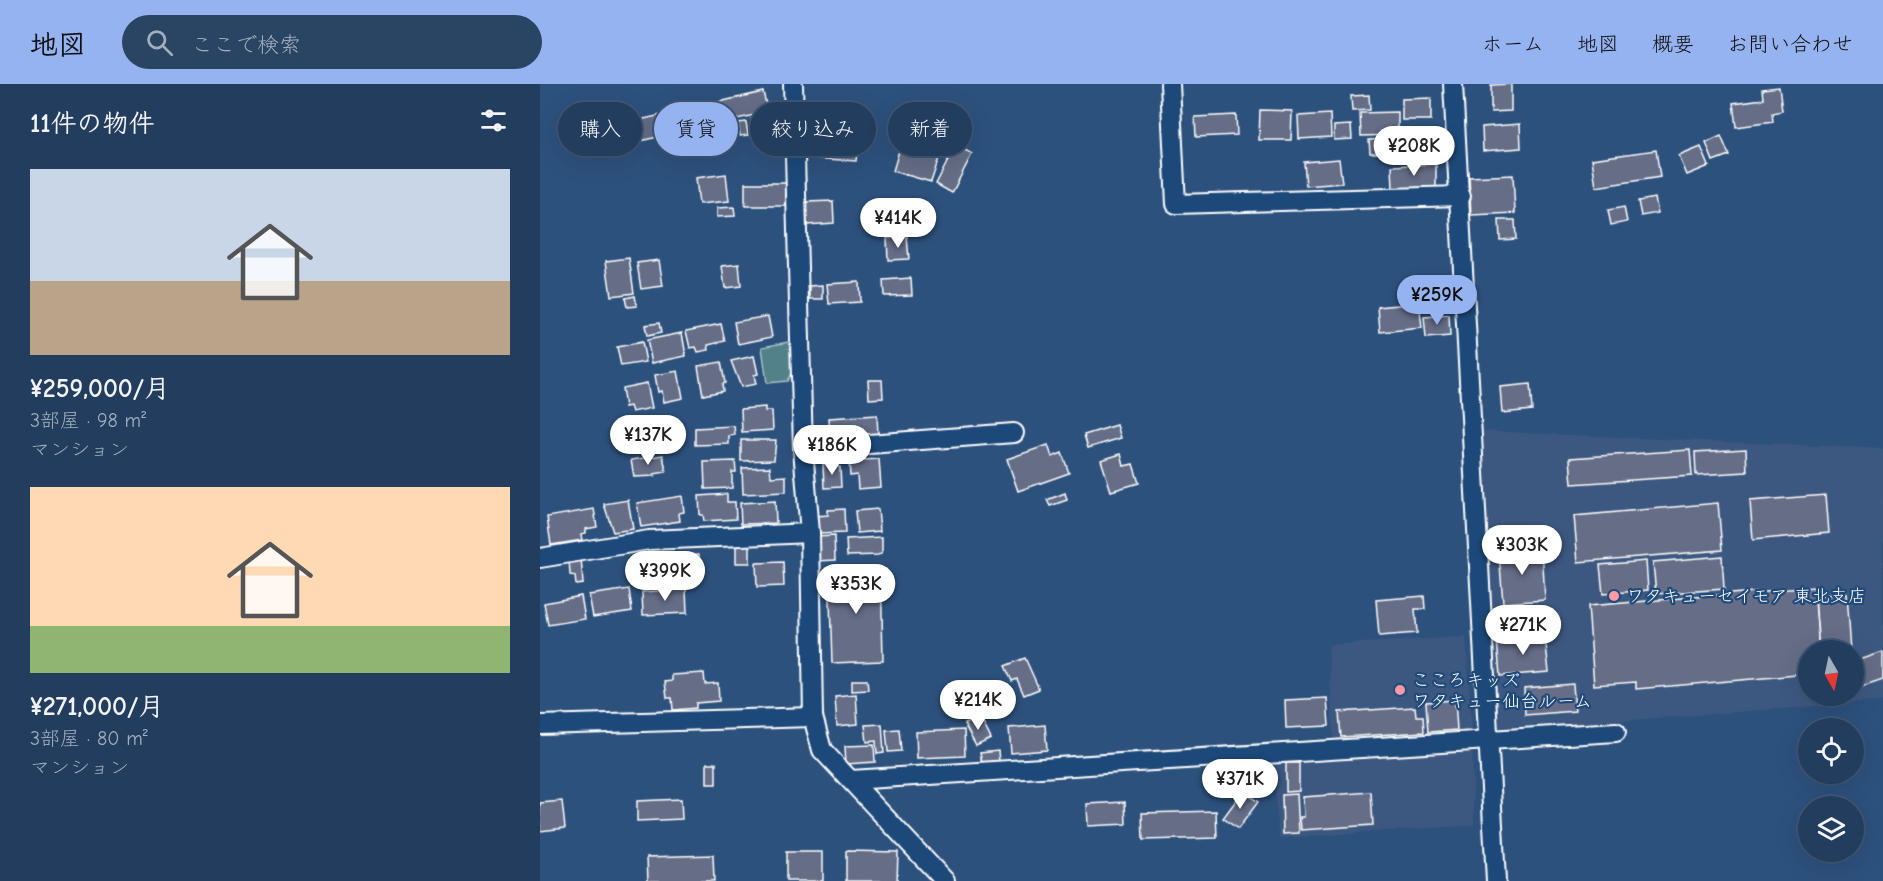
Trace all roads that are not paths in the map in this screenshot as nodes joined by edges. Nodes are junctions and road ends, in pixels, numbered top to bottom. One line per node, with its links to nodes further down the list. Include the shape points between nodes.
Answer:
1 (793, 84): 6 (street)
2 (1170, 84): 4 (street, via 1176,204)
3 (1453, 84): 4 (street)
4 (1461, 196): 12 (street)
5 (1014, 433): 6 (street)
6 (803, 449): 7 (street)
7 (810, 533): 8 (street, via 649,540); 9 (street)
8 (540, 558)
9 (813, 717): 10 (street); 13 (street, via 822,750)
10 (540, 725)
11 (1616, 732): 12 (street)
12 (1490, 738): 13 (street); 15 (street)
13 (851, 780): 14 (street)
14 (945, 881)
15 (1496, 881)

